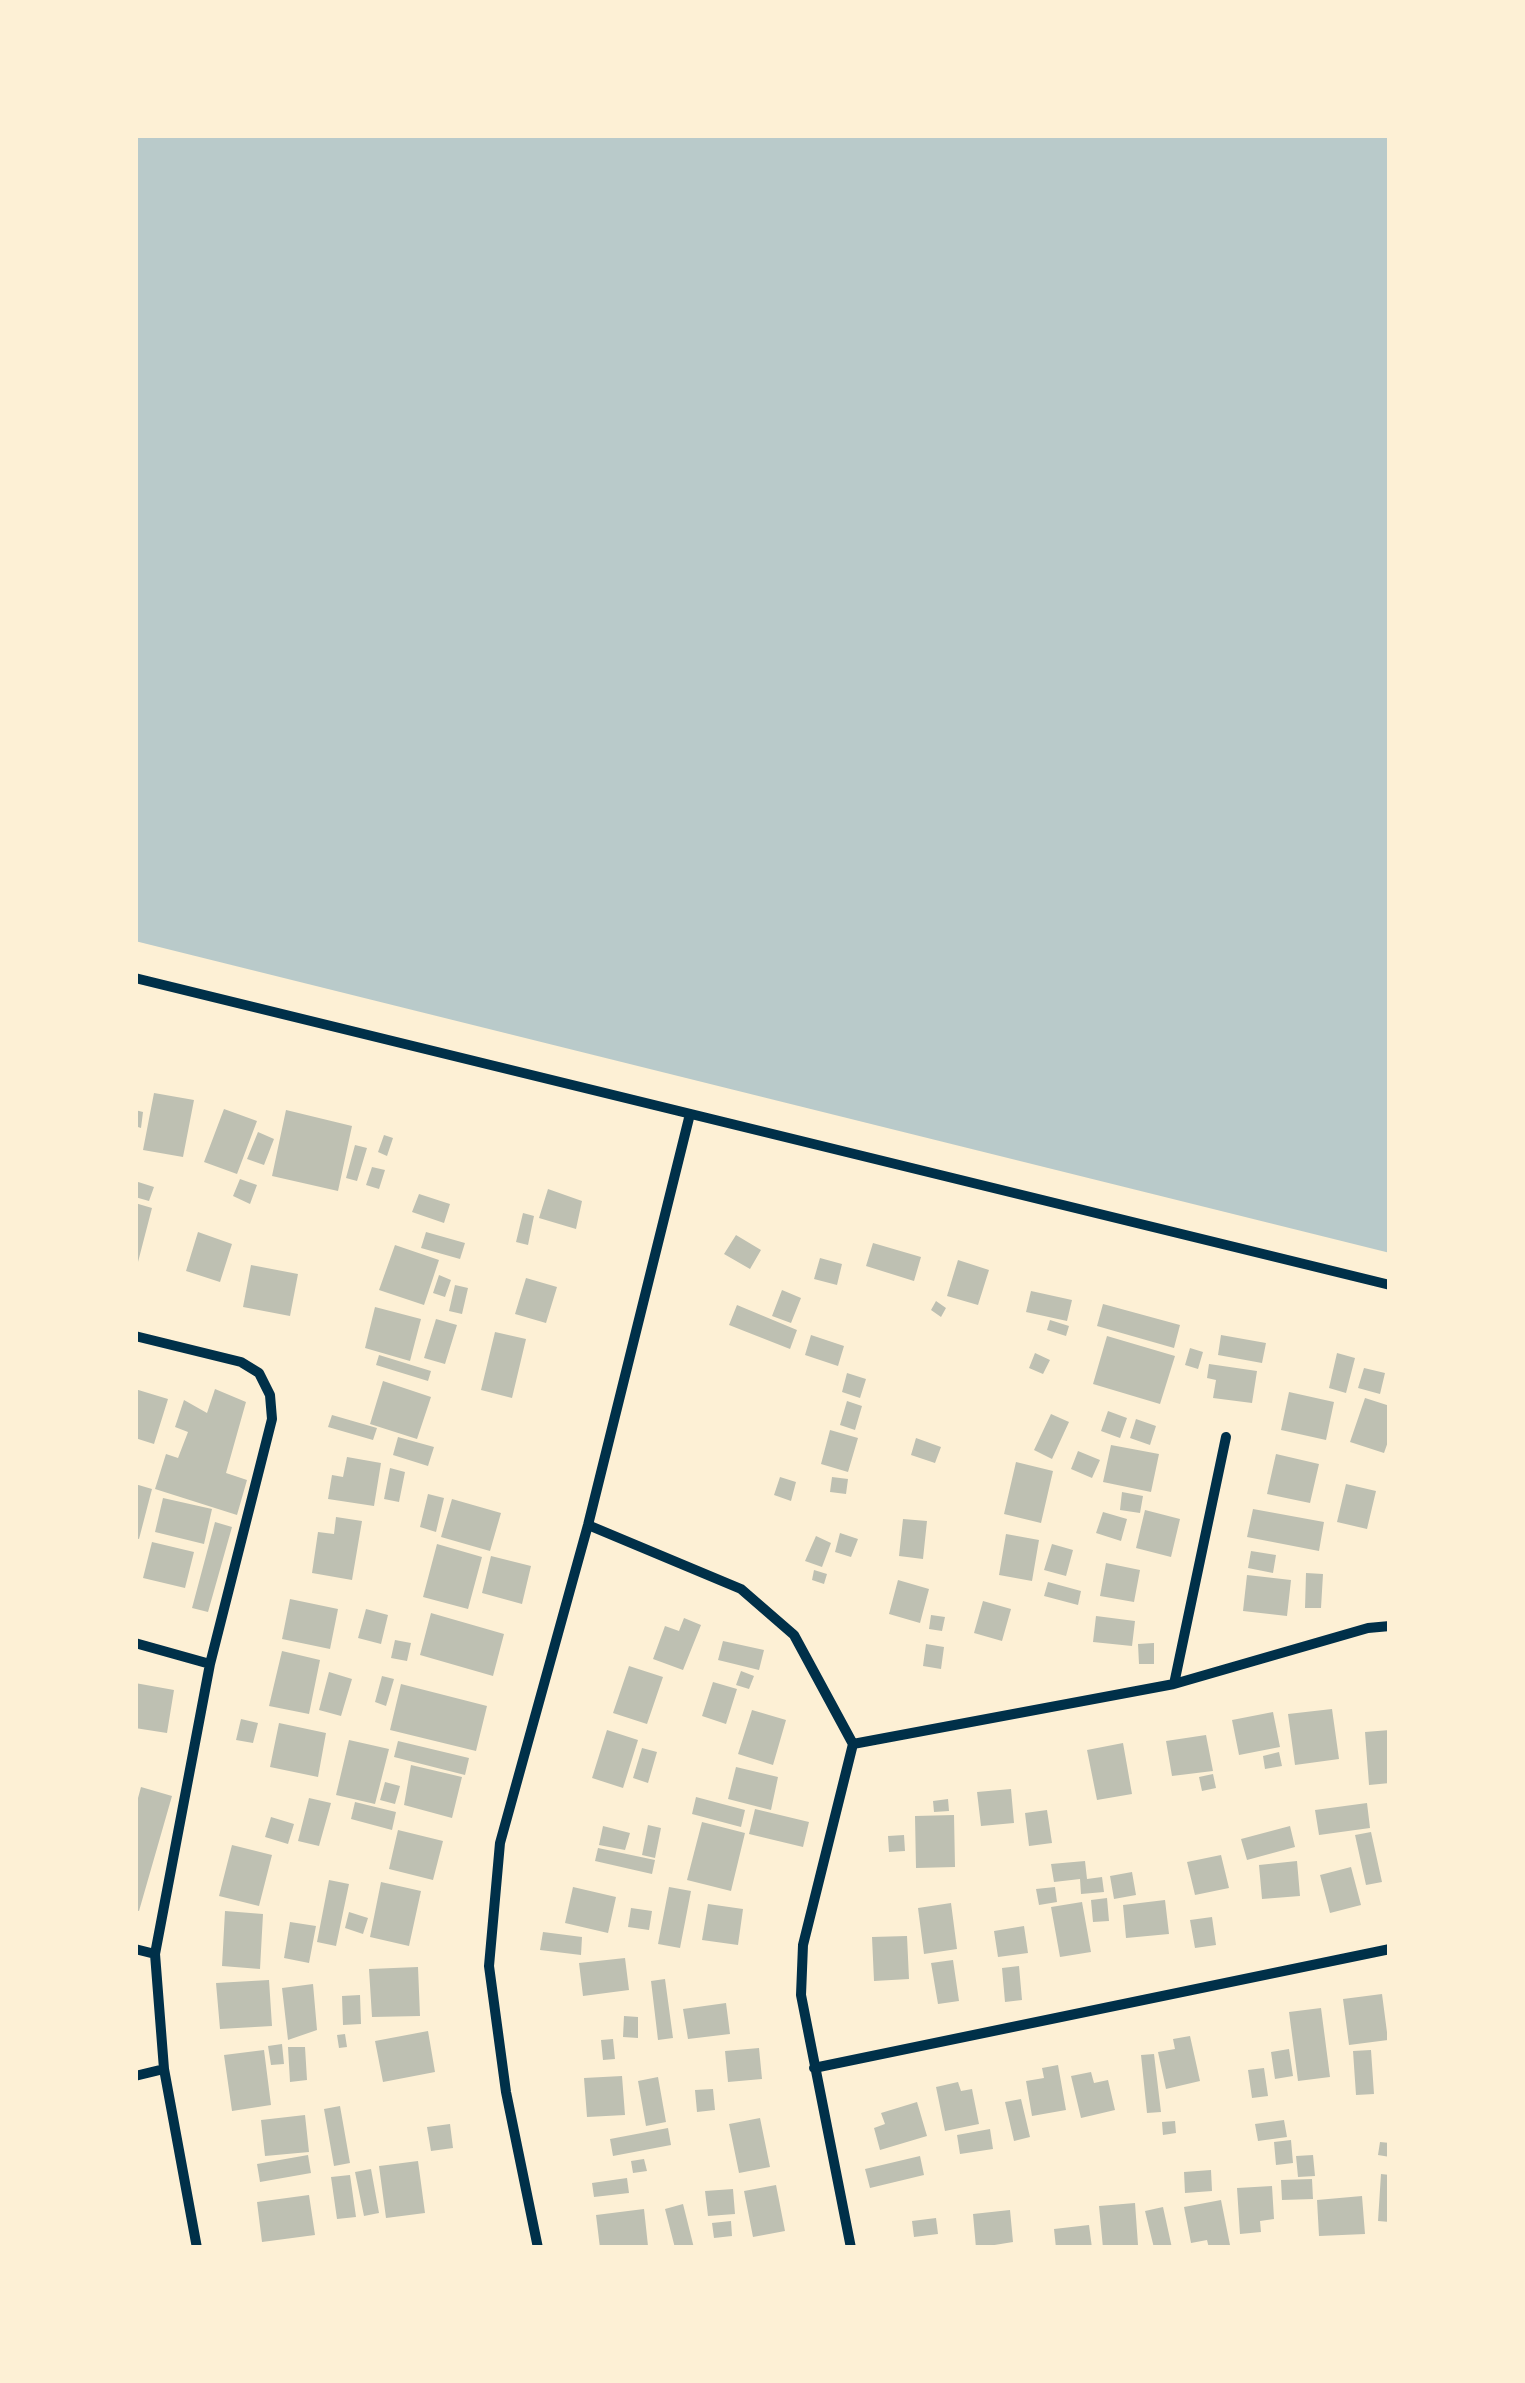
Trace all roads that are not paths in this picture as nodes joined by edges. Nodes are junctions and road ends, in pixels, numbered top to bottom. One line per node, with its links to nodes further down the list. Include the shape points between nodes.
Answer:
1 (135, 978): 2 (street)
2 (690, 1114): 3 (street); 6 (street)
3 (1390, 1285)
4 (135, 1336): 9 (street, via 241,1362 259,1374 270,1395 267,1445)
5 (1226, 1436): 10 (street)
6 (588, 1525): 11 (street, via 741,1590 794,1635); 19 (street, via 500,1843 492,1910 489,1966 506,2092)
7 (1390, 1626): 10 (street)
8 (135, 1643): 9 (street)
9 (210, 1664): 14 (street)
10 (1174, 1684): 11 (street)
11 (853, 1744): 15 (street, via 804,1945 801,1995)
12 (135, 1949): 14 (street)
13 (1390, 1949): 15 (street)
14 (154, 1954): 16 (street)
15 (814, 2068): 20 (street)
16 (164, 2069): 17 (street); 18 (street)
17 (135, 2076)
18 (197, 2248)
19 (538, 2248)
20 (851, 2248)

